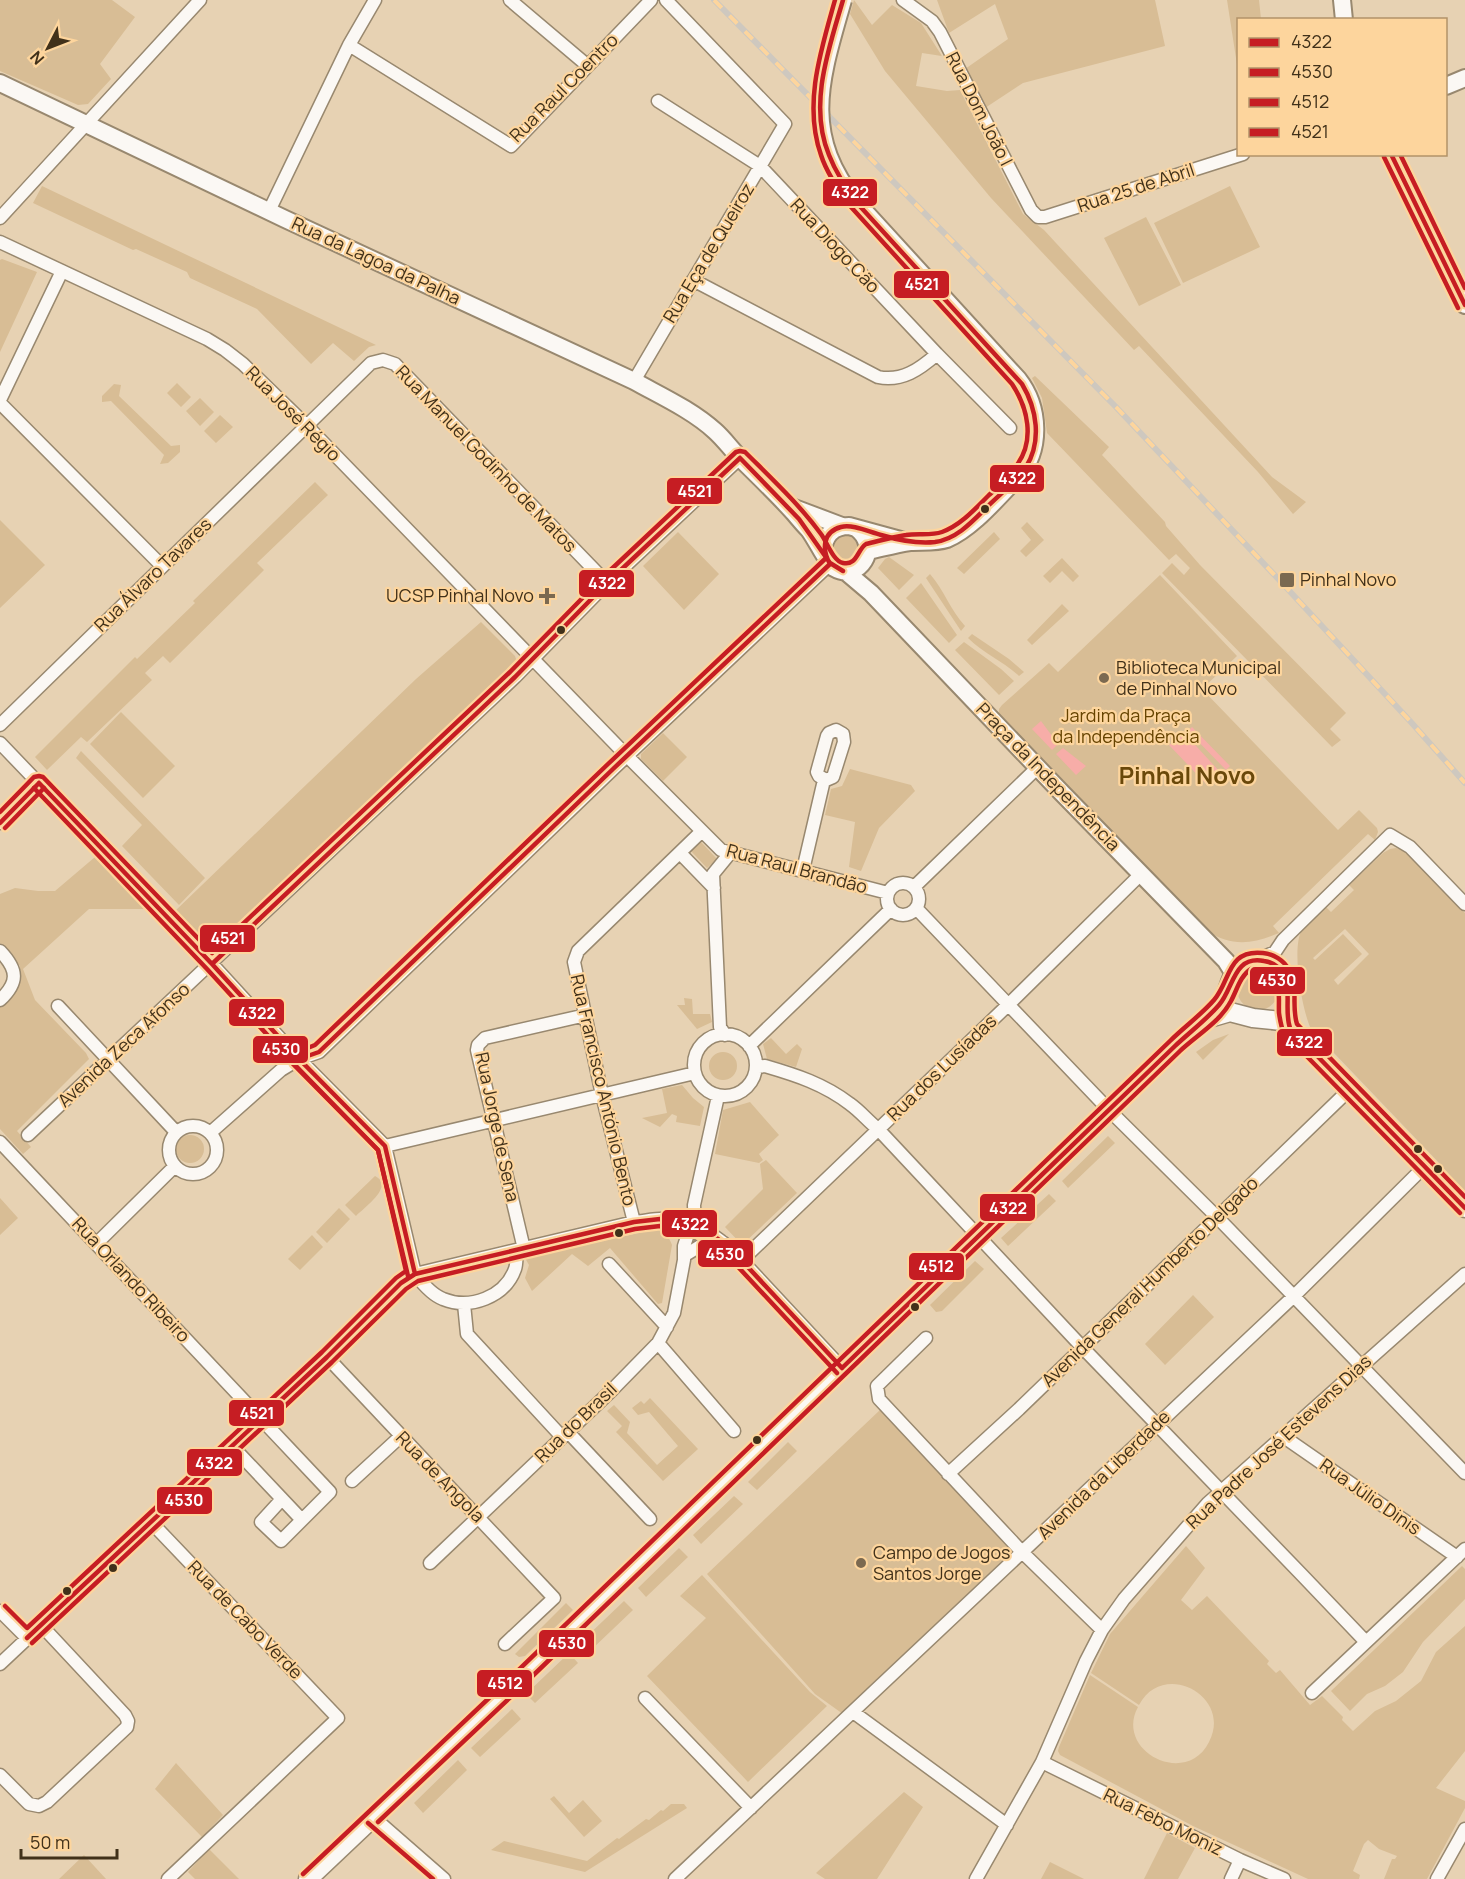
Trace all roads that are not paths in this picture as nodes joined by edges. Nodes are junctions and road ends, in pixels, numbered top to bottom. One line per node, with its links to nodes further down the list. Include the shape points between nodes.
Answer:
1 (200, 0): 16 (street)
2 (375, 0): 10 (street)
3 (510, 0): 11 (street)
4 (651, 0): 11 (street, Rua Raul Coentro)
5 (666, 0): 19 (street, Rua Eça de Queiroz, via 785,124)
6 (843, 0): 36 (main road, bridge, via 821,81 820,115 828,157 857,203 1018,379 1034,414 1034,440 1028,464 1018,477 959,532 935,542)
7 (903, 0): 20 (street, Rua Dom João I, via 932,21 940,32)
8 (1342, 0): 9 (main road)
9 (1344, 18)
10 (349, 45): 11 (street, Rua Raul Coentro, via 511,146); 21 (street)
11 (588, 66)
12 (1465, 78): 14 (main road)
13 (0, 83): 16 (main road, Rua da Lagoa da Palha)
14 (1447, 86)
15 (658, 101): 19 (street, Rua Diogo Cão)
16 (87, 124): 21 (main road, Rua da Lagoa da Palha); 22 (street)
17 (1237, 156): 20 (street, Rua 25 de Abril, via 1045,217 1038,217)
18 (1392, 156): 27 (main road)
19 (760, 166): 26 (street, Rua Eça de Queiroz); 28 (street, Rua Diogo Cão)
20 (1031, 210)
21 (269, 211): 29 (main road, Rua da Lagoa da Palha)
22 (0, 219)
23 (0, 233): 24 (street)
24 (0, 240): 25 (street, Rua José Régio)
25 (62, 271): 30 (street); 31 (street, Rua José Régio, via 225,350)
26 (693, 280): 28 (street, via 878,376 905,376); 29 (street, Rua Eça de Queiroz)
27 (1464, 299)
28 (937, 354): 32 (street, Rua Diogo Cão)
29 (634, 381): 33 (main road, Rua da Lagoa da Palha, via 688,411 714,430)
30 (0, 402): 39 (street)
31 (307, 426): 39 (street, Rua Álvaro Tavares); 40 (street, Rua Manuel Godinho de Matos, via 371,363 383,360 395,364); 42 (street, Rua José Régio)
32 (1010, 428)
33 (740, 458): 34 (main road); 40 (street, Avenida Zeca Afonso)
34 (786, 505): 35 (main road); 38 (main road, Praça da Independência)
35 (849, 527): 36 (main road); 37 (main road, via 866,537); 38 (main road, via 830,532 826,538)
36 (908, 542): 37 (main road)
37 (865, 557): 38 (main road, via 851,570); 41 (main road)
38 (833, 562): 41 (main road, Praça da Independência); 45 (street)
39 (162, 566): 43 (street, Rua Álvaro Tavares)
40 (607, 583): 42 (street, Avenida Zeca Afonso)
41 (871, 593): 46 (main road, Praça da Independência)
42 (533, 659): 45 (street, Rua Raul Brandão); 64 (street, Avenida Zeca Afonso)
43 (0, 725)
44 (0, 743): 48 (street)
45 (627, 756): 50 (street, Rua Raul Brandão); 78 (street, via 319,1052)
46 (1038, 767): 54 (main road, Praça da Independência); 55 (street)
47 (824, 780): 53 (street)
48 (39, 783): 49 (street); 64 (street)
49 (0, 823)
50 (702, 831): 51 (street, Rua Raul Brandão, via 721,850); 52 (street, Rua Francisco António Bento)
51 (731, 852): 53 (street, Rua Raul Brandão); 56 (street, via 713,874)
52 (681, 853): 56 (street); 71 (street, Rua Francisco António Bento, via 578,951 574,969)
53 (803, 870): 57 (street, Rua Raul Brandão)
54 (1141, 874): 65 (main road, Praça da Independência); 69 (street, Rua dos Lusíadas)
55 (914, 887): 57 (street, via 900,883); 59 (street, via 919,897)
56 (714, 888): 76 (street, via 720,1027)
57 (888, 893): 60 (street)
58 (1465, 904): 61 (street, via 1410,847 1390,836)
59 (916, 908): 60 (street, via 901,915); 69 (street)
60 (891, 909): 77 (street)
61 (1279, 947): 63 (street); 66 (street)
62 (0, 951): 67 (street, via 14,974 13,986)
63 (1252, 961): 65 (main road); 66 (main road, via 1266,961)
64 (212, 964): 78 (street); 79 (street, Avenida Zeca Afonso)
65 (1230, 972): 72 (main road, via 1229,992 1236,1009); 73 (main road, via 1222,1001)
66 (1282, 972): 68 (main road, via 1287,981)
67 (0, 1000)
68 (1286, 1001): 74 (main road, via 1273,1016); 75 (main road)
69 (1009, 1004): 85 (street); 87 (street, Rua dos Lusíadas)
70 (57, 1006): 79 (street)
71 (586, 1015): 83 (street, Rua Francisco António Bento); 86 (street, Rua Jorge de Sena, via 481,1041 477,1050)
72 (1244, 1015): 73 (main road, via 1230,1012); 74 (main road)
73 (1208, 1018): 85 (main road)
74 (1263, 1018): 75 (main road, via 1281,1021)
75 (1290, 1028): 82 (main road)
76 (725, 1035): 77 (street); 81 (street, via 707,1040 700,1047)
77 (749, 1046): 80 (street)
78 (299, 1059): 89 (street, via 281,1070); 92 (street)
79 (108, 1060): 88 (street); 90 (street, Avenida Zeca Afonso)
80 (756, 1067): 84 (street, via 744,1090); 87 (street, via 786,1072 824,1087)
81 (695, 1073): 83 (street); 84 (street, via 703,1087)
82 (1350, 1089): 94 (main road); 96 (street, Avenida General Humberto Delgado)
83 (602, 1095): 86 (street); 98 (street, Rua Francisco António Bento)
84 (718, 1095): 99 (street, Rua do Brasil, via 694,1205)
85 (1109, 1110): 96 (street); 100 (main road)
86 (494, 1120): 92 (street); 103 (street, Rua Jorge de Sena)
87 (878, 1129): 100 (street); 105 (street, Rua dos Lusíadas)
88 (176, 1132): 89 (street, via 195,1126); 93 (street, via 169,1147)
89 (210, 1133): 93 (street, via 216,1152 210,1167 190,1173)
90 (28, 1135)
91 (0, 1142): 102 (street, Rua Orlando Ribeiro)
92 (385, 1146): 107 (street)
93 (175, 1166): 102 (street)
94 (1425, 1166): 95 (main road); 109 (street, Avenida da Liberdade)
95 (1465, 1208)
96 (1217, 1217): 109 (street); 114 (street, Avenida General Humberto Delgado)
97 (662, 1219): 98 (street); 99 (street); 104 (street, via 678,1231)
98 (634, 1222): 103 (street)
99 (694, 1225): 101 (street); 104 (street, Rua do Brasil, via 694,1239)
100 (978, 1236): 114 (street); 117 (main road)
101 (721, 1241): 104 (street); 105 (street)
102 (97, 1243): 118 (street, Rua Orlando Ribeiro)
103 (520, 1250): 107 (street); 110 (street, via 505,1285 490,1297)
104 (685, 1254): 111 (street, Rua do Brasil, via 674,1313)
105 (742, 1260): 117 (street)
106 (609, 1264): 111 (street)
107 (415, 1274): 110 (street, via 442,1299); 115 (street, via 401,1283)
108 (1465, 1274): 116 (street, Rua Padre José Estevens Dias)
109 (1294, 1296): 116 (street); 119 (street, Avenida da Liberdade)
110 (464, 1304): 121 (street, via 467,1334)
111 (667, 1327): 113 (street, Rua do Brasil)
112 (926, 1338): 126 (street, via 877,1386 879,1399)
113 (658, 1343): 120 (street); 121 (street, Rua do Brasil)
114 (1083, 1348): 119 (street); 126 (street, Avenida General Humberto Delgado)
115 (327, 1357): 118 (street); 122 (street, Rua de Angola)
116 (1362, 1365): 123 (street, Rua Padre José Estevens Dias); 125 (street)
117 (842, 1368): 150 (main road)
118 (262, 1418): 124 (street); 132 (street, Rua Orlando Ribeiro, via 330,1492)
119 (1156, 1426): 128 (street); 134 (street, Avenida da Liberdade)
120 (734, 1431)
121 (565, 1435): 130 (street, Rua do Brasil); 131 (street)
122 (401, 1436): 127 (street); 130 (street, Rua de Angola)
123 (1284, 1437): 128 (street, Rua Padre José Estevens Dias); 135 (street, Rua Júlio Dinis)
124 (232, 1446): 129 (street); 133 (street)
125 (1465, 1473)
126 (948, 1474): 134 (street)
127 (352, 1481)
128 (1222, 1492): 139 (street, Rua Padre José Estevens Dias, via 1124,1599); 141 (street)
129 (282, 1499): 132 (street); 132 (street, via 261,1522 280,1541)
130 (478, 1516): 136 (street, Rua do Brasil); 142 (street, Rua de Angola, via 554,1598)
131 (650, 1519)
132 (302, 1520)
133 (151, 1522): 138 (street); 155 (street, Rua de Cabo Verde, via 338,1718)
134 (1023, 1553): 139 (street); 146 (street, Avenida da Liberdade)
135 (1461, 1553): 141 (street)
136 (430, 1563)
137 (0, 1611): 140 (street)
138 (41, 1625): 140 (street); 148 (street, via 126,1715 127,1727 39,1806 29,1804)
139 (1102, 1630): 147 (street, Rua Padre José Estevens Dias)
140 (27, 1638): 143 (street)
141 (1366, 1642): 144 (street)
142 (505, 1644)
143 (0, 1664)
144 (1312, 1693)
145 (645, 1698): 149 (street)
146 (853, 1712): 149 (street, Avenida da Liberdade); 151 (street)
147 (1042, 1762): 151 (street, Rua Padre José Estevens Dias); 153 (street, Rua Febo Moniz)
148 (0, 1774)
149 (751, 1808): 157 (street, Avenida da Liberdade)
150 (373, 1817): 154 (street); 156 (main road)
151 (1007, 1825): 158 (street, Rua Padre José Estevens Dias)
152 (1464, 1833): 161 (street)
153 (1240, 1860): 159 (street); 160 (street, Rua Febo Moniz)
154 (440, 1878)
155 (168, 1879)
156 (308, 1879)
157 (675, 1879)
158 (976, 1879)
159 (1232, 1879)
160 (1284, 1879)
161 (1437, 1879)

